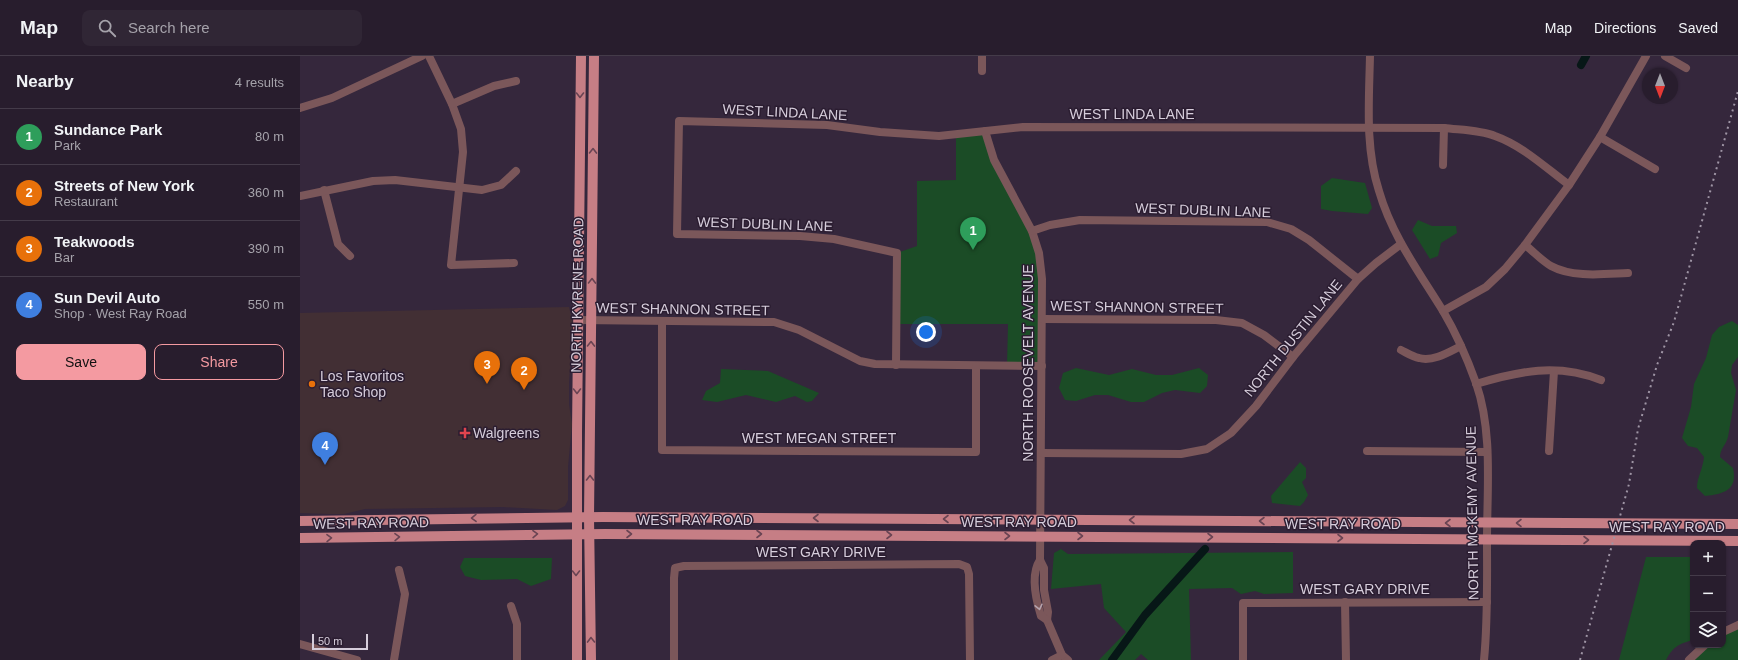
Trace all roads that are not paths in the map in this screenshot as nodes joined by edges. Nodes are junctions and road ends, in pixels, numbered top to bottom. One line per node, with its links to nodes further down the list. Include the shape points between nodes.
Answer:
1 (422, 56): 13 (street, via 332,98)
2 (429, 56): 12 (street)
3 (581, 56): 35 (main road, NORTH KYRENE ROAD, one-way to 35)
4 (594, 56): 36 (main road, NORTH KYRENE ROAD, one-way to 4)
5 (982, 56): 10 (street)
6 (1370, 56): 15 (street, NORTH MCKEMY AVENUE)
7 (1646, 56): 17 (street)
8 (1664, 56): 9 (street)
9 (1686, 68)
10 (982, 71)
11 (516, 81): 12 (street, via 494,86)
12 (452, 104): 22 (street, via 461,129 463,152)
13 (300, 108)
14 (1444, 128): 15 (street, WEST LINDA LANE); 18 (street); 21 (street, WEST LINDA LANE, via 1495,136 1522,150)
15 (1369, 129): 16 (street, WEST LINDA LANE, via 1023,127); 27 (street, NORTH MCKEMY AVENUE, via 1379,192)
16 (985, 131): 25 (street, NORTH ROOSEVELT AVENUE, via 994,160); 26 (street, WEST LINDA LANE, via 939,136 827,125 679,121)
17 (1600, 137): 19 (street); 21 (street)
18 (1443, 165)
19 (1655, 169)
20 (516, 171): 22 (street, via 501,185 482,190)
21 (1569, 185): 28 (street)
22 (460, 188): 23 (street, via 395,180); 30 (street, via 451,265)
23 (324, 190): 24 (street); 29 (street, via 338,244)
24 (300, 196)
25 (1032, 231): 32 (street, WEST DUBLIN LANE, via 1080,220 1267,222 1291,229 1309,240); 34 (street, NORTH ROOSEVELT AVENUE, via 1039,253 1042,279)
26 (678, 234): 41 (street, WEST DUBLIN LANE, via 800,236 834,239 897,253)
27 (1401, 244): 32 (street, NORTH DUSTIN LANE); 33 (street, NORTH MCKEMY AVENUE)
28 (1524, 245): 31 (street, via 1552,266 1572,272); 33 (street, via 1505,269 1486,287)
29 (350, 256)
30 (514, 263)
31 (1628, 273)
32 (1358, 279): 40 (street, NORTH DUSTIN LANE)
33 (1443, 311): 38 (street, NORTH MCKEMY AVENUE)
34 (1042, 319): 40 (street, WEST SHANNON STREET, via 1216,320 1242,323 1264,335); 43 (street, NORTH ROOSEVELT AVENUE)
35 (578, 320): 36 (street, WEST SHANNON STREET); 51 (main road, NORTH KYRENE ROAD, one-way to 51)
36 (591, 320): 37 (street, WEST SHANNON STREET); 52 (main road, NORTH KYRENE ROAD, one-way to 36)
37 (662, 321): 41 (street, WEST SHANNON STREET, via 774,322 799,330 860,361); 42 (street, WEST MEGAN STREET, via 662,450 976,452)
38 (1461, 346): 39 (street, via 1430,358 1419,358); 46 (street, NORTH MCKEMY AVENUE)
39 (1402, 350)
40 (1293, 357): 49 (street, NORTH DUSTIN LANE, via 1256,406 1231,433 1207,449 1180,454)
41 (896, 365): 42 (street, WEST SHANNON STREET)
42 (976, 366): 43 (street, WEST SHANNON STREET)
43 (1042, 366): 49 (street, NORTH ROOSEVELT AVENUE)
44 (1554, 371): 45 (street, via 1587,375); 46 (street, via 1516,372); 48 (street)
45 (1601, 380)
46 (1476, 384): 50 (street, NORTH MCKEMY AVENUE, via 1484,418)
47 (1367, 451): 50 (street)
48 (1549, 451)
49 (1042, 452): 53 (street, NORTH ROOSEVELT AVENUE)
50 (1487, 452): 55 (street, NORTH MCKEMY AVENUE)
51 (576, 517): 52 (main road, WEST RAY ROAD); 54 (main road, WEST RAY ROAD, one-way to 54); 57 (main road, NORTH KYRENE ROAD)
52 (590, 517): 53 (main road, WEST RAY ROAD, one-way to 52); 58 (main road, NORTH KYRENE ROAD)
53 (1041, 519): 55 (main road, WEST RAY ROAD, one-way to 53); 59 (street, NORTH ROOSEVELT AVENUE)
54 (300, 521)
55 (1487, 523): 56 (main road, WEST RAY ROAD, one-way to 55); 61 (street, NORTH MCKEMY AVENUE)
56 (1738, 524)
57 (576, 534): 58 (main road, WEST RAY ROAD); 60 (main road, WEST RAY ROAD, one-way to 57); 75 (main road, NORTH KYRENE ROAD, one-way to 75)
58 (590, 534): 59 (main road, WEST RAY ROAD, one-way to 59); 76 (main road, NORTH KYRENE ROAD, one-way to 58)
59 (1041, 536): 61 (main road, WEST RAY ROAD, one-way to 61); 71 (street, NORTH ROOSEVELT AVENUE, via 1040,560 1044,568 1047,620)
60 (300, 538)
61 (1487, 539): 62 (main road, WEST RAY ROAD, one-way to 62); 65 (street, NORTH MCKEMY AVENUE)
62 (1738, 541)
63 (399, 570): 73 (street, via 405,594)
64 (1345, 602): 65 (street, WEST GARY DRIVE); 80 (street, WEST GARY DRIVE, via 1243,603); 81 (street)
65 (1486, 602): 82 (street, NORTH MCKEMY AVENUE)
66 (511, 606): 74 (street, via 517,624)
67 (1738, 625): 68 (street)
68 (1726, 631)
69 (300, 644): 72 (street)
70 (1702, 648): 83 (street)
71 (1065, 658): 79 (street)
72 (357, 660)
73 (394, 660)
74 (517, 660)
75 (577, 660)
76 (591, 660)
77 (674, 660): 78 (street, WEST GARY DRIVE, via 675,568 959,564 967,567 969,574)
78 (970, 660)
79 (1052, 660)
80 (1243, 660)
81 (1346, 660)
82 (1484, 660)
83 (1689, 660)

